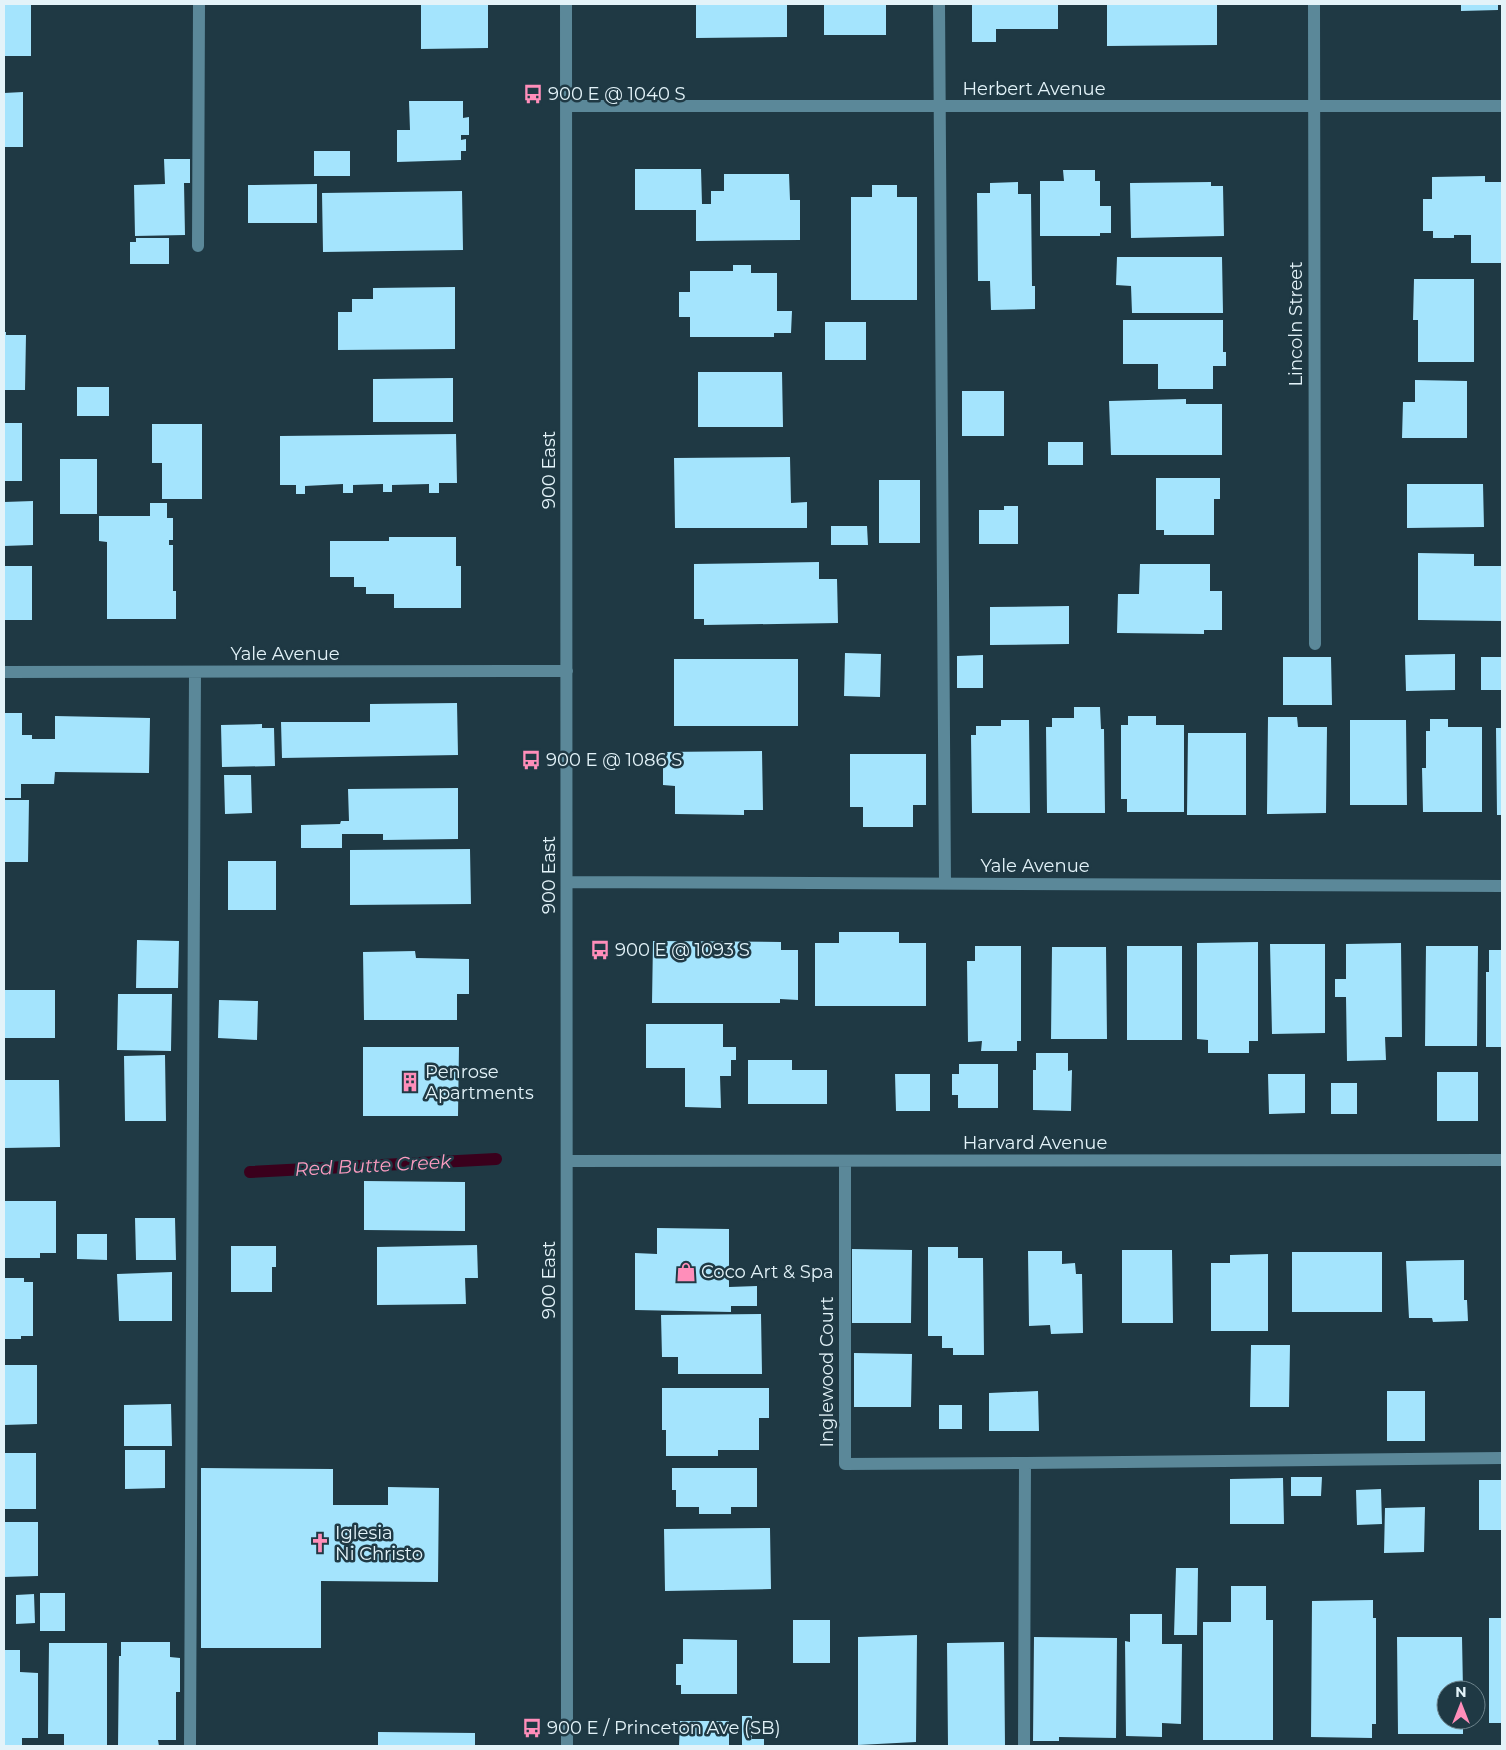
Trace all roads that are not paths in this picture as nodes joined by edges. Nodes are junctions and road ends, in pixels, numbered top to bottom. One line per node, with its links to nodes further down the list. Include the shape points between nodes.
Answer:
1 (199, 4): 9 (street)
2 (566, 4): 5 (street, 900 East)
3 (939, 4): 6 (street)
4 (1314, 4): 7 (street, Lincoln Street)
5 (566, 106): 6 (street, Herbert Avenue); 11 (street, 900 East)
6 (939, 106): 7 (street, Herbert Avenue); 15 (street)
7 (1314, 106): 8 (street, Herbert Avenue); 10 (street, Lincoln Street)
8 (1502, 106)
9 (198, 246)
10 (1315, 644)
11 (567, 671): 13 (street, Yale Avenue); 14 (street, 900 East)
12 (4, 672): 13 (street, Yale Avenue)
13 (196, 672): 22 (street)
14 (567, 882): 15 (street, Yale Avenue); 18 (street, 900 East)
15 (945, 883): 16 (street, Yale Avenue)
16 (1502, 886)
17 (1502, 1160): 19 (street, Harvard Avenue)
18 (567, 1161): 19 (street, Harvard Avenue); 23 (street, 900 East)
19 (845, 1161): 21 (street, Inglewood Court, via 845,1464)
20 (1502, 1458): 21 (street)
21 (1025, 1463): 24 (street)
22 (190, 1746)
23 (567, 1746)
24 (1024, 1746)

